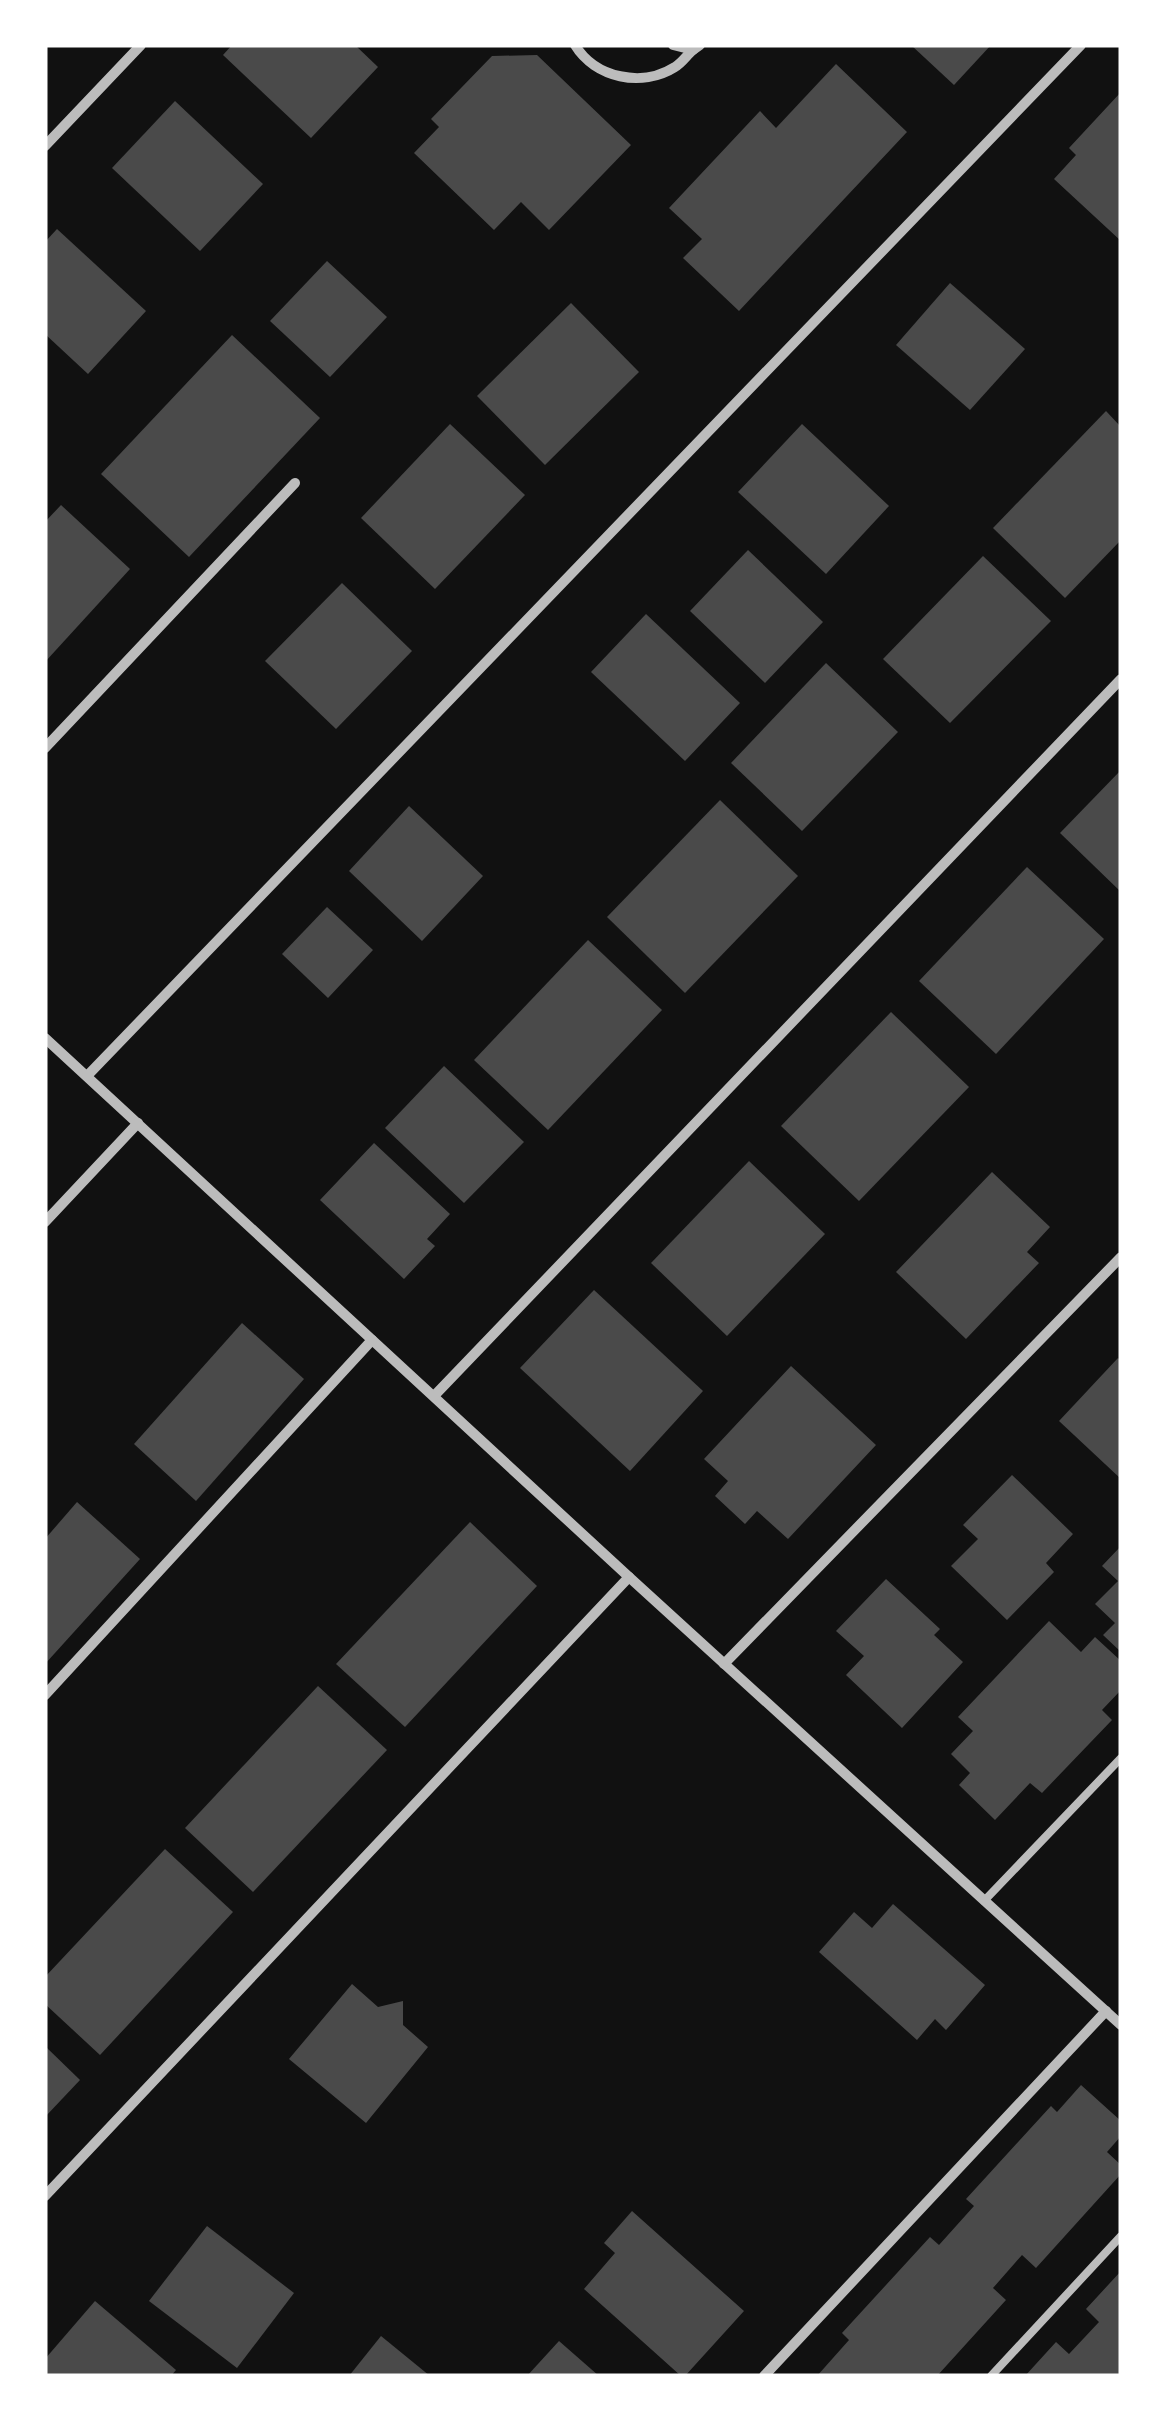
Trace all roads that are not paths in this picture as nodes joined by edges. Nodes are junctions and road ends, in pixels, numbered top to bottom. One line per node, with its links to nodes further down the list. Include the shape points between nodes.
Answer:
1 (141, 45): 6 (street)
2 (574, 45): 5 (street, via 614,77 636,78 676,67)
3 (673, 45): 5 (street)
4 (1082, 45): 11 (street)
5 (696, 48)
6 (45, 146)
7 (295, 483): 9 (street)
8 (1121, 679): 16 (street)
9 (45, 748)
10 (45, 1038): 11 (street)
11 (87, 1076): 12 (street)
12 (138, 1123): 13 (street); 15 (street)
13 (45, 1222)
14 (1121, 1257): 18 (street)
15 (372, 1340): 16 (street); 19 (street)
16 (434, 1396): 17 (street)
17 (630, 1578): 18 (street); 24 (street)
18 (724, 1664): 21 (street)
19 (45, 1695)
20 (1121, 1758): 21 (lane)
21 (984, 1901): 22 (street)
22 (1106, 2011): 23 (street); 26 (street)
23 (1121, 2025)
24 (45, 2196)
25 (1121, 2236): 27 (lane)
26 (764, 2376)
27 (991, 2376)

